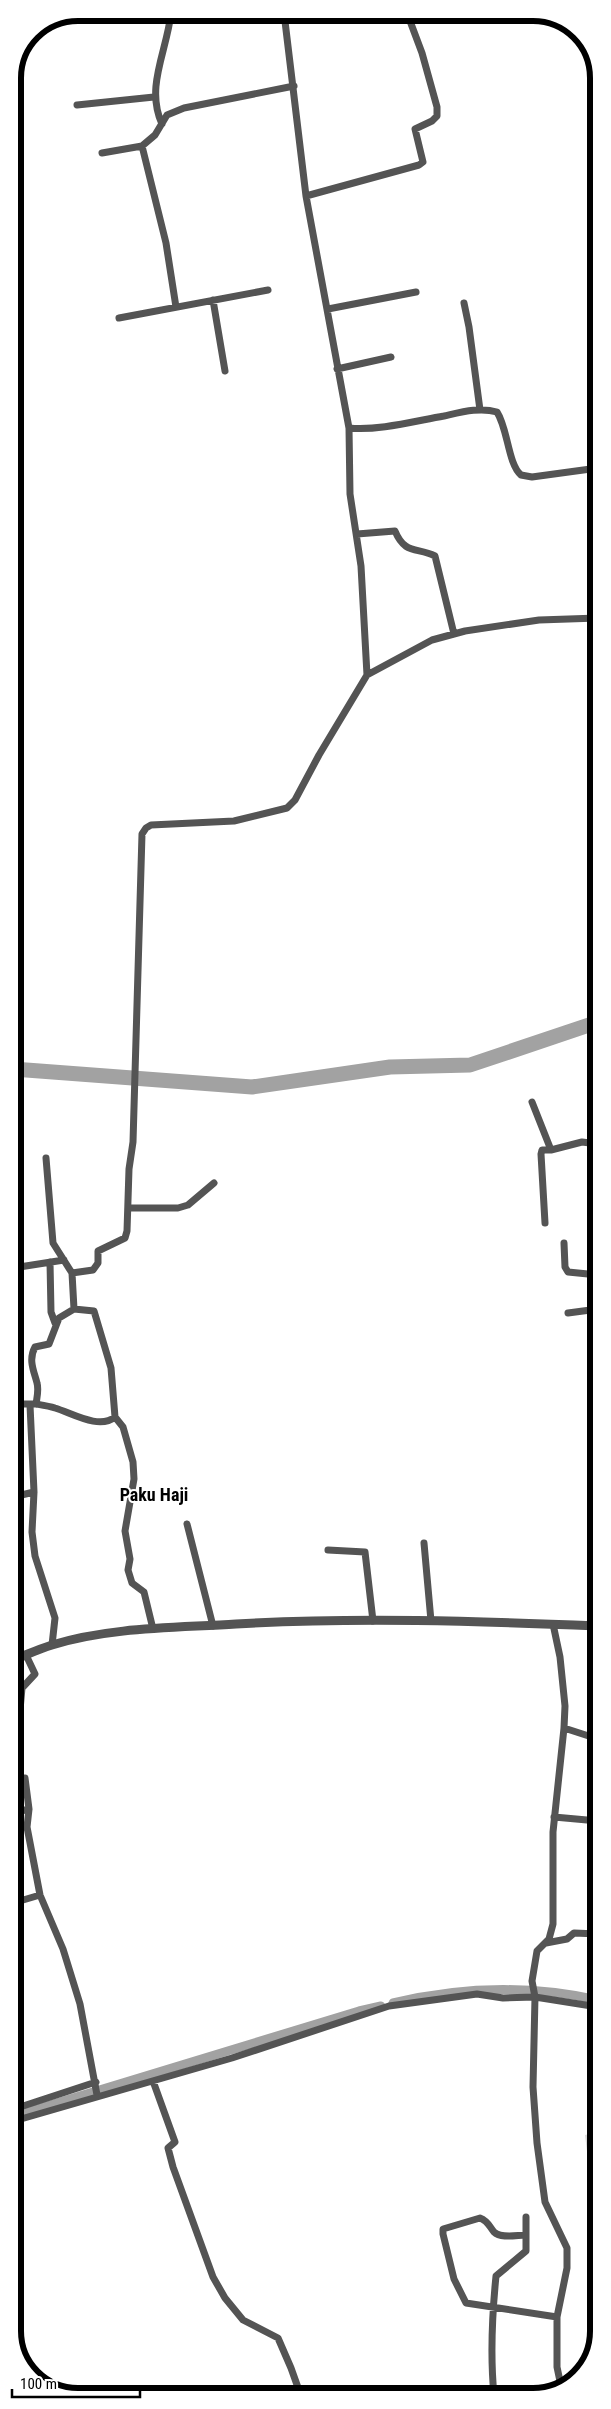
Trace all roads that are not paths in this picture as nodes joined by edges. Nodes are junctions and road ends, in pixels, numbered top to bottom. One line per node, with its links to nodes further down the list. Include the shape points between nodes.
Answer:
1 (169, 21): 5 (street, via 154,84)
2 (285, 21): 4 (street)
3 (410, 21): 10 (street, via 437,107 437,116 432,121 415,129 423,162)
4 (294, 86): 7 (street, via 184,108 167,116); 10 (street)
5 (154, 97): 6 (street); 7 (street)
6 (77, 106)
7 (162, 124): 8 (street)
8 (142, 146): 9 (street); 15 (street, via 166,243)
9 (102, 153)
10 (306, 196): 16 (street)
11 (268, 290): 13 (street)
12 (416, 292): 16 (street)
13 (214, 300): 15 (street); 20 (street)
14 (464, 303): 21 (street)
15 (176, 307): 17 (street)
16 (328, 309): 19 (street)
17 (119, 318)
18 (391, 357): 19 (street)
19 (337, 369): 22 (street)
20 (225, 371)
21 (480, 410): 22 (street); 23 (street, via 497,412 503,421 515,468 521,475 532,477)
22 (349, 428): 24 (street, via 350,494)
23 (590, 469)
24 (357, 534): 26 (street, via 395,531 399,540 409,548 434,556); 27 (street)
25 (590, 618): 26 (street, via 539,620)
26 (454, 634): 27 (street, via 432,640)
27 (368, 675): 33 (street, via 295,800 287,808 234,821 151,825 142,834)
28 (532, 1102): 30 (street)
29 (590, 1142): 30 (street)
30 (551, 1150): 34 (street, via 542,1150 541,1154)
31 (46, 1158): 36 (street, via 53,1243)
32 (214, 1183): 33 (street, via 188,1205 178,1208)
33 (128, 1208): 39 (street, via 125,1238 98,1251 98,1263 93,1270)
34 (545, 1223)
35 (564, 1243): 40 (street, via 568,1272)
36 (64, 1260): 37 (street); 39 (street)
37 (50, 1262): 38 (street); 44 (street, via 51,1312)
38 (21, 1267)
39 (72, 1274): 41 (street)
40 (590, 1274)
41 (74, 1309): 44 (street); 47 (street, via 90,1309 96,1314 111,1368)
42 (590, 1310): 43 (street)
43 (568, 1313)
44 (55, 1324): 46 (street, via 49,1344 35,1347 32,1353 38,1392)
45 (21, 1404): 46 (street)
46 (33, 1404): 47 (street, via 56,1408 80,1418 106,1422); 48 (street)
47 (115, 1417): 58 (street, via 124,1427 133,1462 132,1497 125,1531 130,1559 128,1568 132,1583 144,1592)
48 (34, 1492): 49 (street); 59 (street, via 32,1532 35,1556 55,1618)
49 (21, 1495)
50 (187, 1524): 56 (street)
51 (424, 1543): 54 (street)
52 (328, 1550): 53 (street, via 364,1552)
53 (373, 1621): 54 (street); 56 (street, via 304,1620)
54 (431, 1621): 55 (street)
55 (553, 1624): 57 (street); 63 (street, via 560,1657)
56 (213, 1626): 58 (street)
57 (590, 1626)
58 (153, 1629): 59 (street, via 102,1634)
59 (52, 1645): 60 (street)
60 (26, 1655): 61 (street); 62 (street, via 35,1674 22,1688)
61 (21, 1657)
62 (21, 1699)
63 (564, 1728): 64 (street); 68 (street)
64 (590, 1736)
65 (26, 1778): 66 (street)
66 (29, 1809): 67 (street); 70 (street, via 28,1828)
67 (21, 1811)
68 (554, 1817): 69 (street); 73 (street, via 553,1924)
69 (590, 1820)
70 (40, 1895): 71 (street); 77 (street, via 63,1949 80,2004)
71 (21, 1901)
72 (590, 1934): 73 (street, via 574,1933 567,1939)
73 (545, 1943): 74 (street, via 537,1951 532,1981)
74 (534, 1995): 75 (street); 76 (street, via 503,1998 477,1994 389,2006); 83 (street, via 533,2087 542,2188 545,2202 568,2248)
75 (590, 2006)
76 (152, 2082): 77 (street); 85 (street, via 175,2142 168,2148 173,2166 213,2277 242,2320 278,2338)
77 (97, 2088): 78 (street); 79 (street)
78 (21, 2107)
79 (21, 2118)
80 (526, 2216): 81 (street)
81 (526, 2235): 82 (street, via 526,2250 496,2276); 82 (street, via 503,2236 495,2233 480,2218 444,2229 443,2242 464,2301 469,2305)
82 (493, 2307): 83 (street); 86 (street)
83 (557, 2317): 84 (street)
84 (560, 2380)
85 (298, 2388)
86 (493, 2388)

